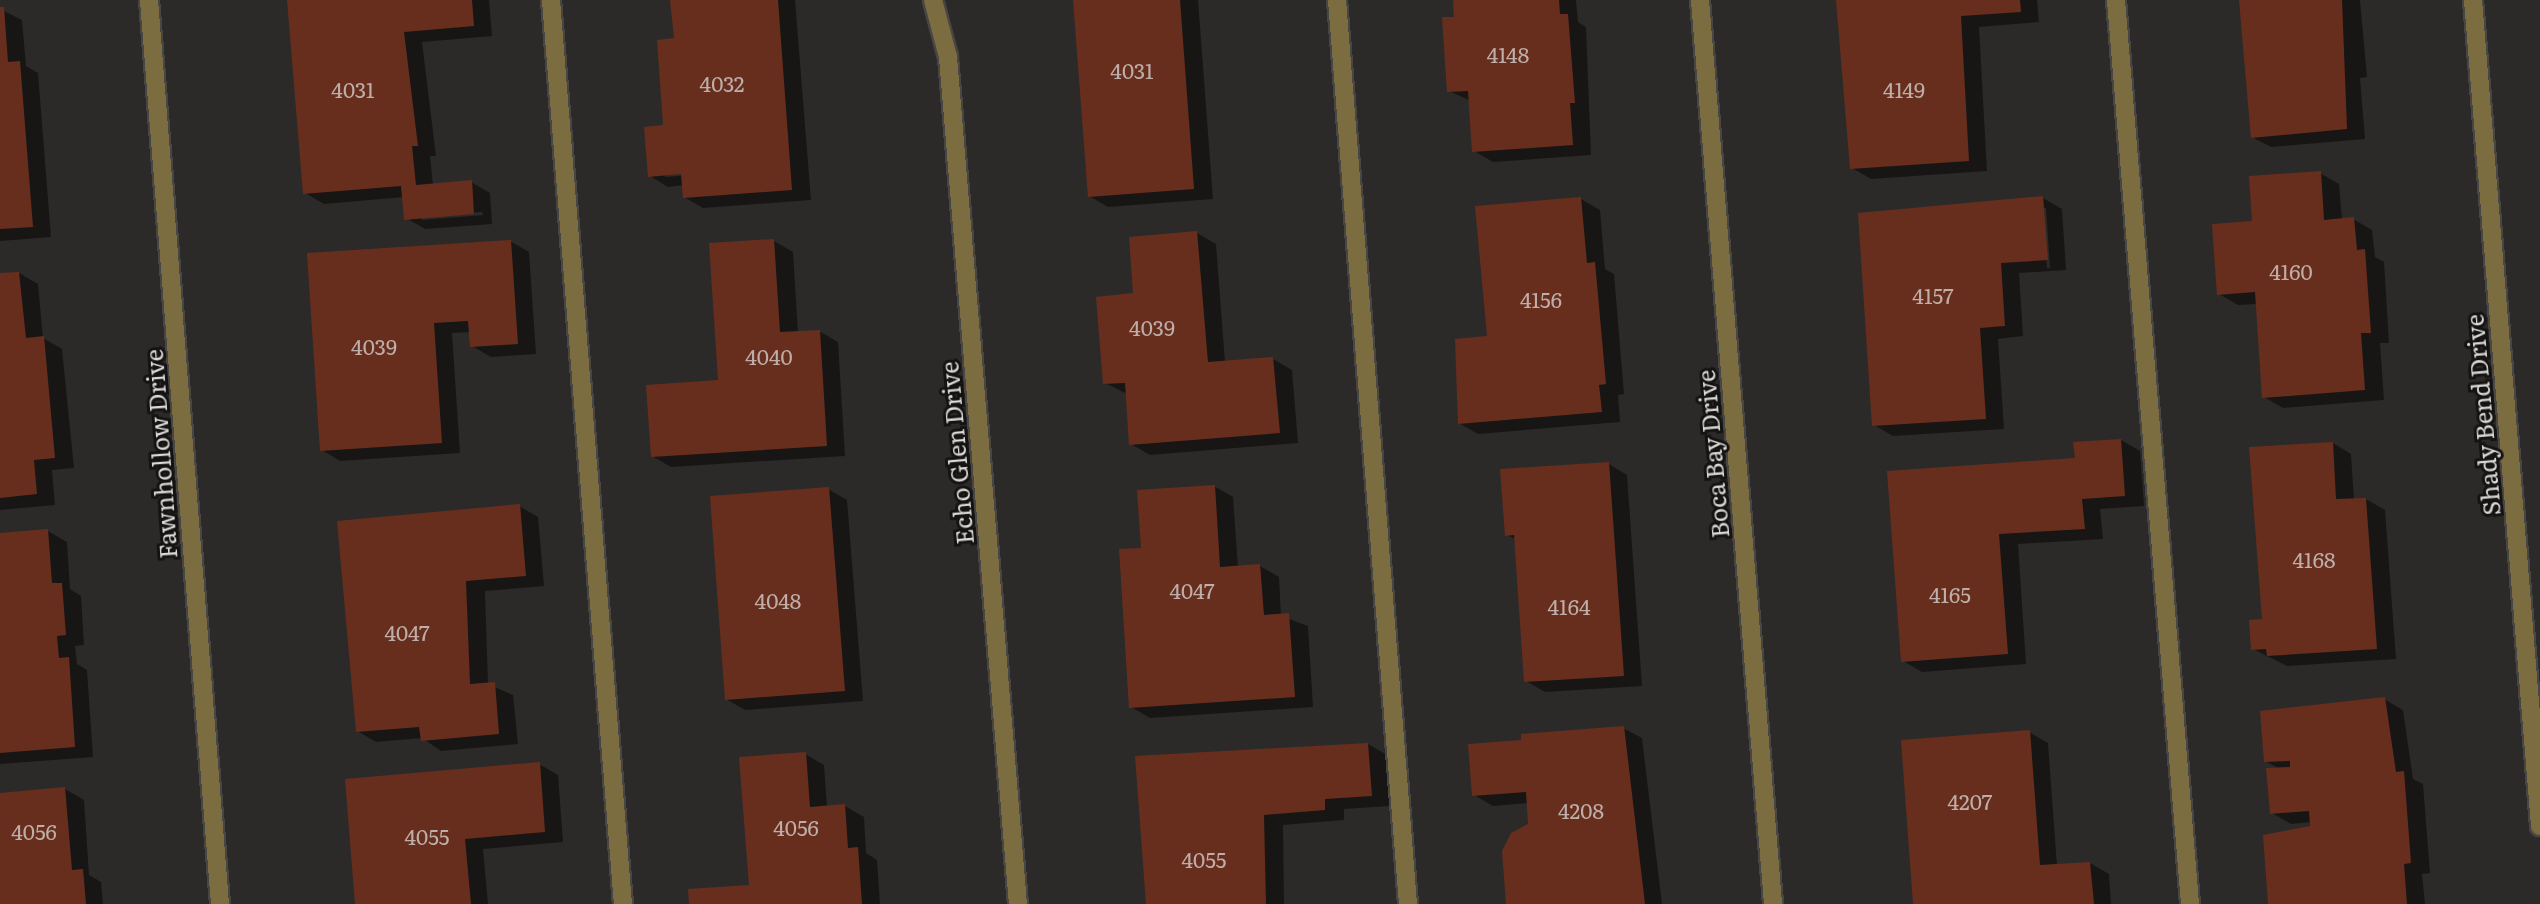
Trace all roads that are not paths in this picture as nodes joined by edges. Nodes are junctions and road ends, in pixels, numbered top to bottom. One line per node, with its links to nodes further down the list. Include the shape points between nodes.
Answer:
1 (149, 0): 9 (street, Fawnhollow Drive)
2 (551, 0): 10 (street)
3 (933, 0): 11 (street, Echo Glen Drive, via 948,57)
4 (1337, 0): 12 (street)
5 (1700, 0): 13 (street, Boca Bay Drive)
6 (2116, 0): 14 (street)
7 (2473, 0): 8 (street, Shady Bend Drive)
8 (2540, 826)
9 (220, 904)
10 (623, 904)
11 (1018, 904)
12 (1408, 904)
13 (1773, 904)
14 (2190, 904)

